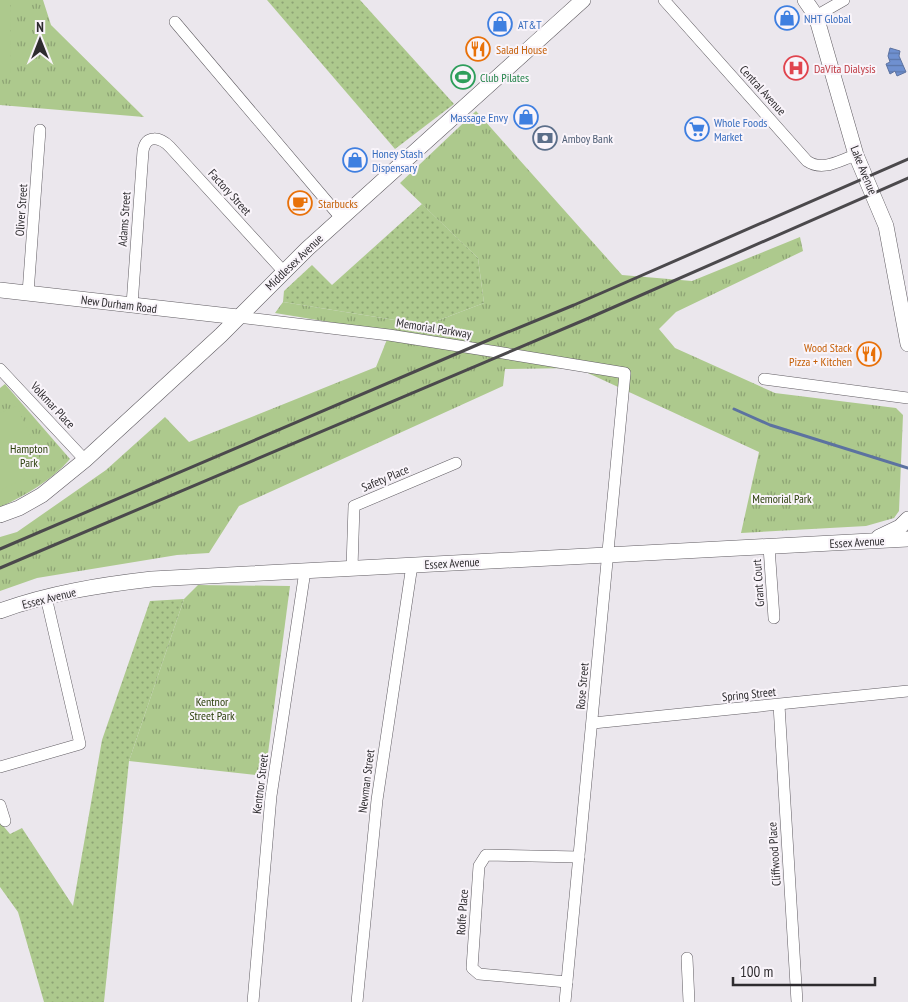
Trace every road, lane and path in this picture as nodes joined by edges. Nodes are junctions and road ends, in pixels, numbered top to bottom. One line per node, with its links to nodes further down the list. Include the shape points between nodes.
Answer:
1 (583, 0): 10 (street, Middlesex Avenue)
2 (664, 0): 9 (street, Central Avenue, via 808,161 824,166)
3 (805, 0): 5 (street, Lake Avenue)
4 (844, 0): 5 (street)
5 (816, 16): 9 (street, Lake Avenue)
6 (176, 22): 10 (street)
7 (40, 130): 13 (street, Oliver Street)
8 (151, 138): 11 (street, Factory Street, via 158,138 170,147); 14 (street, Adams Street, via 143,151)
9 (856, 155): 16 (street, Lake Avenue, via 888,236)
10 (341, 218): 11 (street, Middlesex Avenue)
11 (284, 272): 15 (street, Middlesex Avenue)
12 (0, 290): 13 (street, New Durham Road)
13 (28, 293): 14 (street, New Durham Road)
14 (132, 305): 15 (street, New Durham Road)
15 (238, 317): 18 (street, Memorial Parkway, via 389,335); 21 (street, Middlesex Avenue)
16 (908, 344)
17 (0, 368): 21 (street, Volkmar Place)
18 (625, 373): 28 (street, Rose Street)
19 (764, 379): 20 (street)
20 (908, 398)
21 (85, 460): 23 (street, Middlesex Avenue, via 42,495)
22 (456, 463): 30 (street, Safety Place, via 354,506)
23 (0, 515)
24 (908, 519): 26 (street, via 900,528)
25 (908, 539): 26 (street, Essex Avenue)
26 (871, 541): 27 (street, Essex Avenue)
27 (769, 547): 28 (street, Essex Avenue); 34 (street, Grant Court)
28 (608, 555): 29 (street, Essex Avenue); 37 (street, Rose Street)
29 (412, 565): 30 (street, Essex Avenue); 45 (street, Newman Street, via 377,800)
30 (352, 568): 31 (street, Essex Avenue)
31 (305, 571): 32 (street, Essex Avenue, via 152,579); 44 (street, Kentnor Street, via 271,796)
32 (46, 597): 33 (street, Essex Avenue); 38 (street, via 80,744)
33 (0, 612)
34 (774, 618)
35 (908, 691): 36 (street, Spring Street)
36 (779, 705): 37 (street, Spring Street); 48 (street, Cliffwood Place)
37 (593, 723): 41 (street, Rose Street)
38 (0, 767)
39 (0, 805): 40 (street)
40 (5, 820)
41 (579, 857): 43 (street, Rose Street); 43 (street, Rolfe Place, via 486,855 479,866 472,968 478,974)
42 (687, 958): 47 (street)
43 (567, 982): 46 (street, Rose Street)
44 (253, 1002)
45 (358, 1002)
46 (565, 1002)
47 (689, 1002)
48 (798, 1002)

